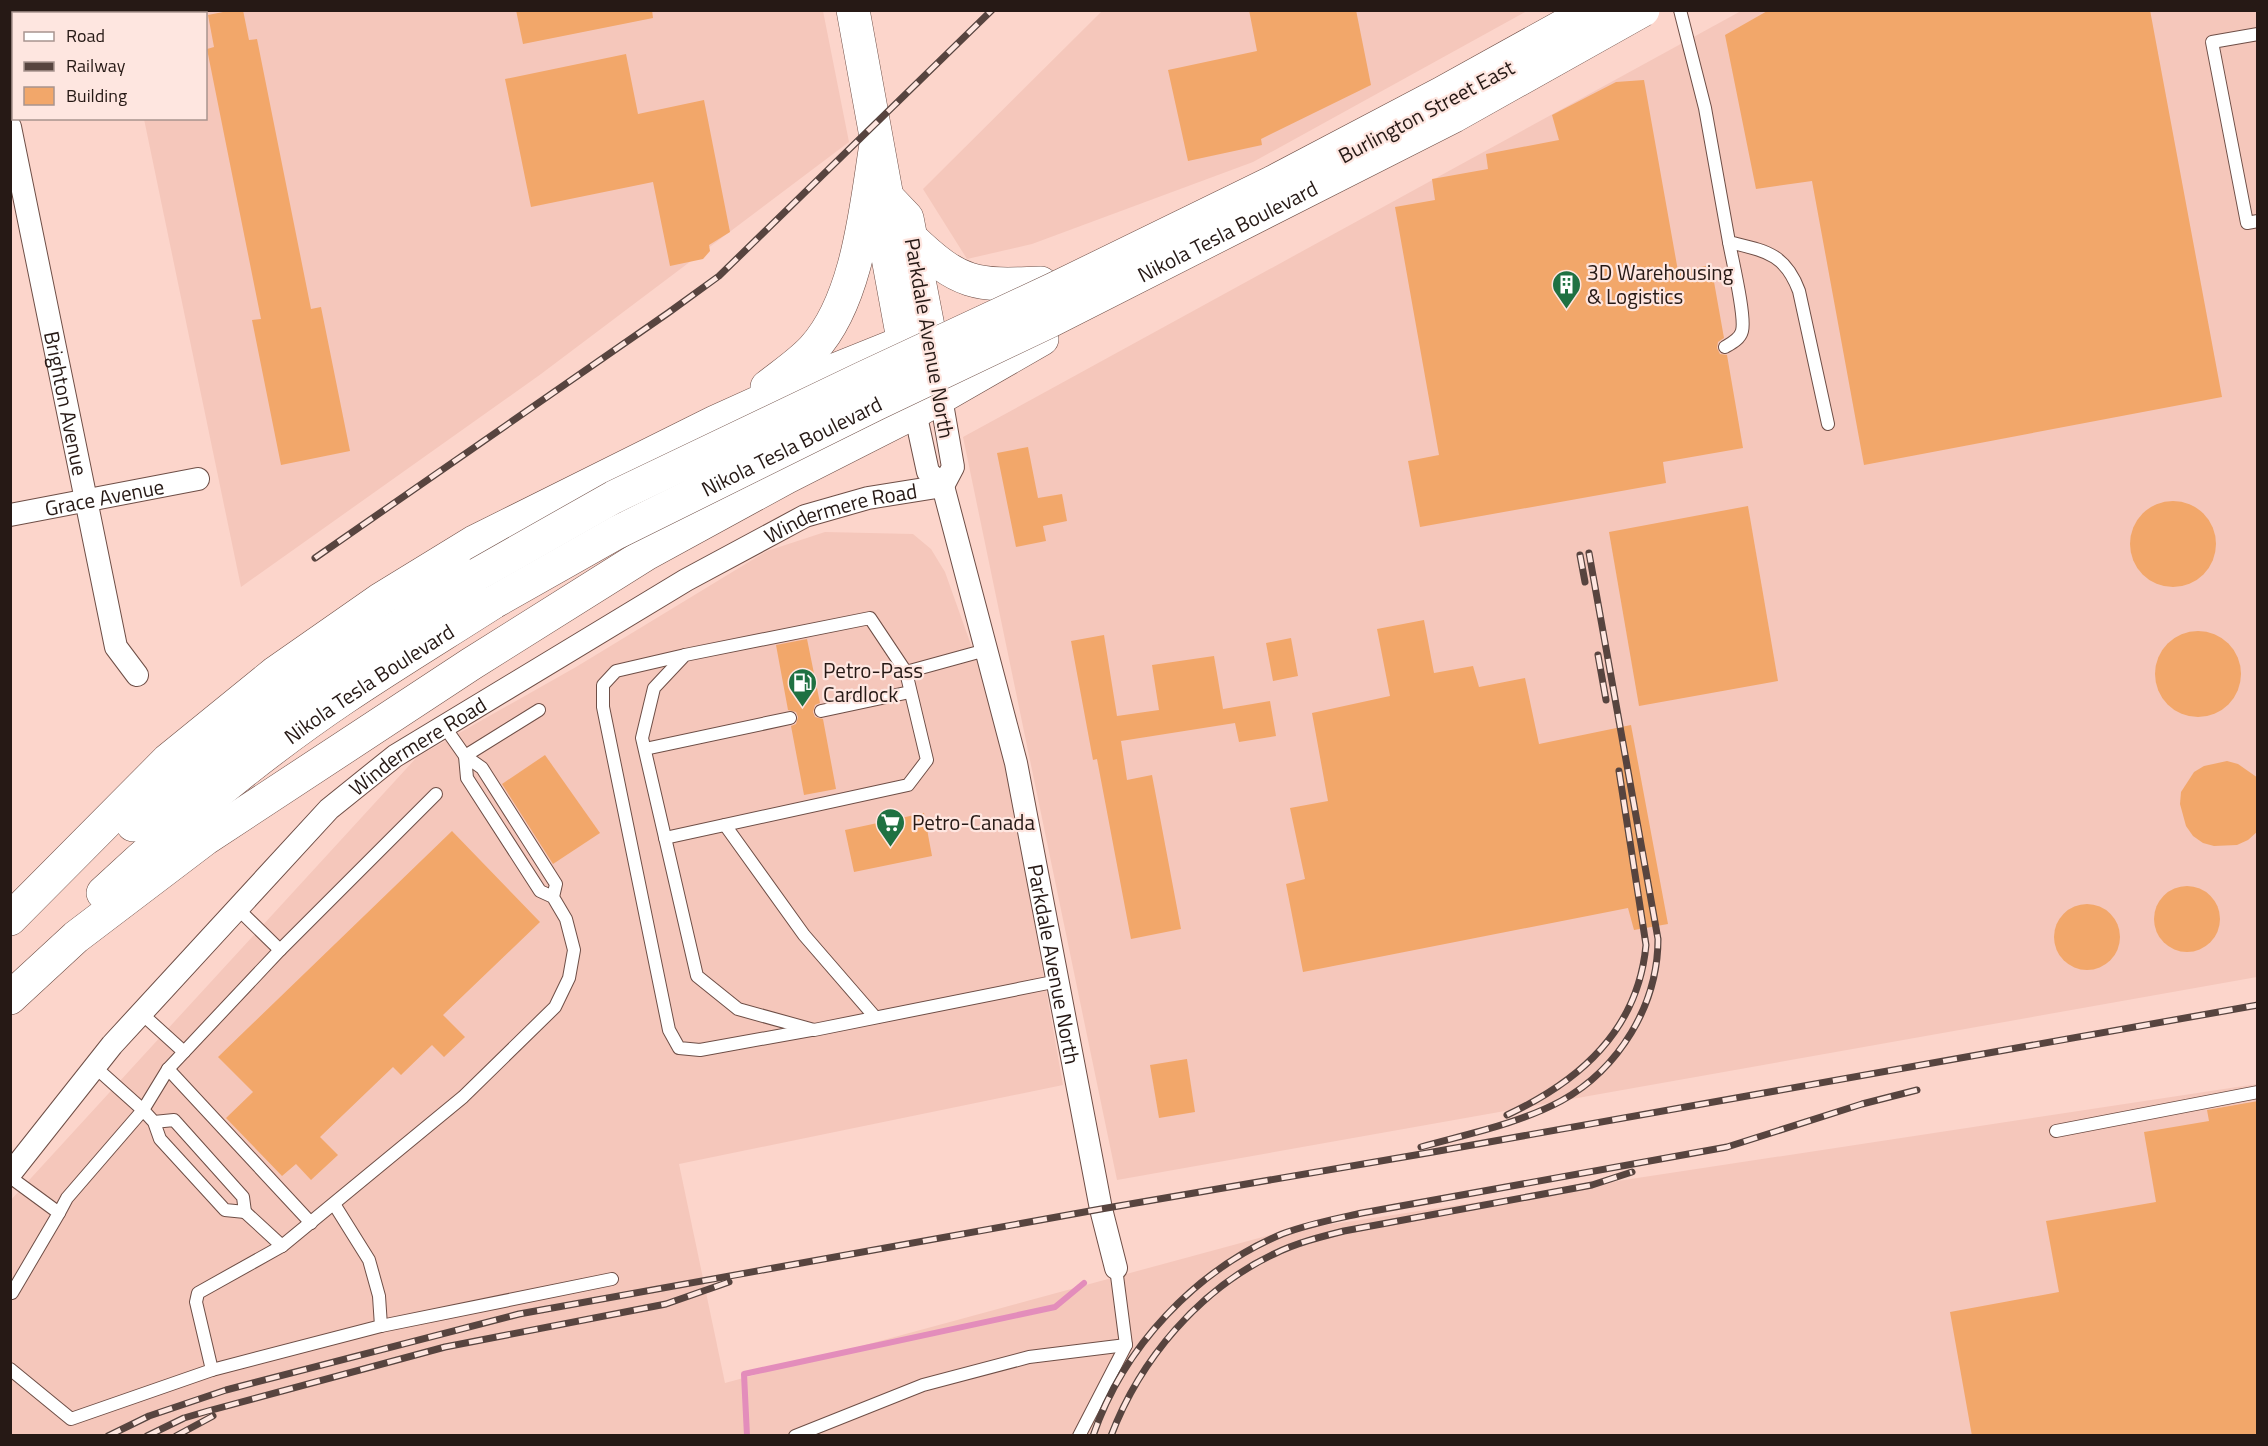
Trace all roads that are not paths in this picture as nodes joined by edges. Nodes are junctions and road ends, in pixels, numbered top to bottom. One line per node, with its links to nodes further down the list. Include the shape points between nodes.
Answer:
1 (853, 10): 8 (main road, Parkdale Avenue North)
2 (1593, 10): 44 (main road, Nikola Tesla Boulevard, bridge, via 1273,182 614,497 478,574 227,744 149,810)
3 (1614, 10): 11 (main road, Burlington Street East)
4 (1643, 10): 47 (main road, Nikola Tesla Boulevard, bridge, via 1454,116 1050,321 616,533 494,602 343,699 246,769 169,832)
5 (1680, 10): 13 (lane, via 1705,108)
6 (2258, 34): 10 (lane, via 2212,42 2247,223)
7 (10, 127): 25 (street, Brighton Avenue)
8 (876, 144): 9 (main road, Parkdale Avenue North); 20 (main road, via 864,223 837,316 813,349)
9 (887, 196): 12 (main road, Parkdale Avenue North, via 907,218); 16 (main road, Parkdale Avenue North, via 882,225)
10 (2258, 221)
11 (1206, 227): 14 (main road, Burlington Street East); 19 (main road, Burlington Street East, via 1153,275)
12 (911, 237): 15 (main road, via 936,262 976,282); 16 (main road, Parkdale Avenue North)
13 (1729, 242): 17 (lane, via 1743,330 1738,339); 21 (lane, via 1780,259 1794,279)
14 (1137, 243): 15 (main road, Burlington Street East); 18 (main road, via 1060,292)
15 (1041, 283): 16 (main road, Burlington Street East)
16 (917, 336): 18 (main road, Parkdale Avenue North); 20 (main road, Burlington Street East)
17 (1725, 347)
18 (922, 370): 19 (main road, Parkdale Avenue North); 22 (main road)
19 (928, 405): 22 (main road, Burlington Street East); 24 (street, Parkdale Avenue North, via 928,472)
20 (715, 422): 43 (main road, via 474,542 381,599 275,673 168,760)
21 (1828, 424)
22 (787, 477): 48 (main road, via 646,554 205,839 76,937)
23 (198, 479): 25 (street, Grace Avenue)
24 (943, 486): 27 (street, Parkdale Avenue North); 35 (street, Windermere Road, via 868,498 804,516 686,580)
25 (86, 501): 26 (street, Grace Avenue); 30 (street, Brighton Avenue, via 116,647)
26 (10, 515)
27 (986, 650): 29 (lane); 46 (street, Parkdale Avenue North, via 1016,763)
28 (685, 655): 29 (lane, via 870,618); 36 (lane, via 654,688 642,738); 51 (lane, via 616,671 603,685 603,707 669,1030 679,1048 700,1050)
29 (906, 672): 31 (lane)
30 (137, 675)
31 (910, 692): 33 (lane); 39 (lane, via 927,760 908,785)
32 (539, 710): 37 (lane)
33 (821, 711)
34 (790, 718): 36 (lane)
35 (444, 726): 37 (lane); 42 (street, Windermere Road, via 395,756 329,809)
36 (645, 749): 40 (lane)
37 (465, 756): 41 (lane, via 467,778 540,891); 41 (lane, via 482,768 556,884)
38 (436, 794): 45 (lane)
39 (725, 825): 40 (lane); 50 (lane, via 804,935)
40 (665, 838): 51 (lane, via 697,976 738,1009)
41 (553, 897): 60 (lane, via 566,919 574,950 568,978 555,1007 463,1097)
42 (237, 908): 45 (lane); 49 (street, Windermere Road)
43 (10, 918)
44 (10, 941)
45 (280, 950): 52 (lane)
46 (1058, 981): 50 (lane); 65 (street, Parkdale Avenue North, via 1101,1209)
47 (10, 986)
48 (10, 998)
49 (141, 1013): 52 (lane); 53 (street, Windermere Road)
50 (875, 1017): 51 (lane)
51 (814, 1029)
52 (184, 1052): 54 (lane)
53 (94, 1067): 56 (lane); 59 (street, Windermere Road)
54 (168, 1069): 56 (lane); 63 (lane)
55 (2258, 1092): 58 (lane)
56 (143, 1110): 57 (lane); 62 (lane, via 67,1198)
57 (154, 1122): 61 (lane, via 160,1139 225,1210); 61 (lane, via 174,1120 243,1197)
58 (2056, 1131)
59 (10, 1175): 62 (lane)
60 (334, 1204): 63 (lane); 68 (lane, via 369,1260 379,1296)
61 (245, 1212): 64 (lane)
62 (59, 1213): 67 (lane)
63 (311, 1223): 64 (lane)
64 (282, 1246): 71 (lane, via 198,1293 196,1302)
65 (1116, 1268): 69 (lane)
66 (612, 1279): 68 (lane)
67 (12, 1293)
68 (381, 1326): 71 (lane)
69 (1126, 1345): 72 (lane, via 1029,1357 924,1385); 73 (lane)
70 (10, 1369): 71 (lane, via 71,1419)
71 (212, 1370)
72 (795, 1436)
73 (1079, 1436)

